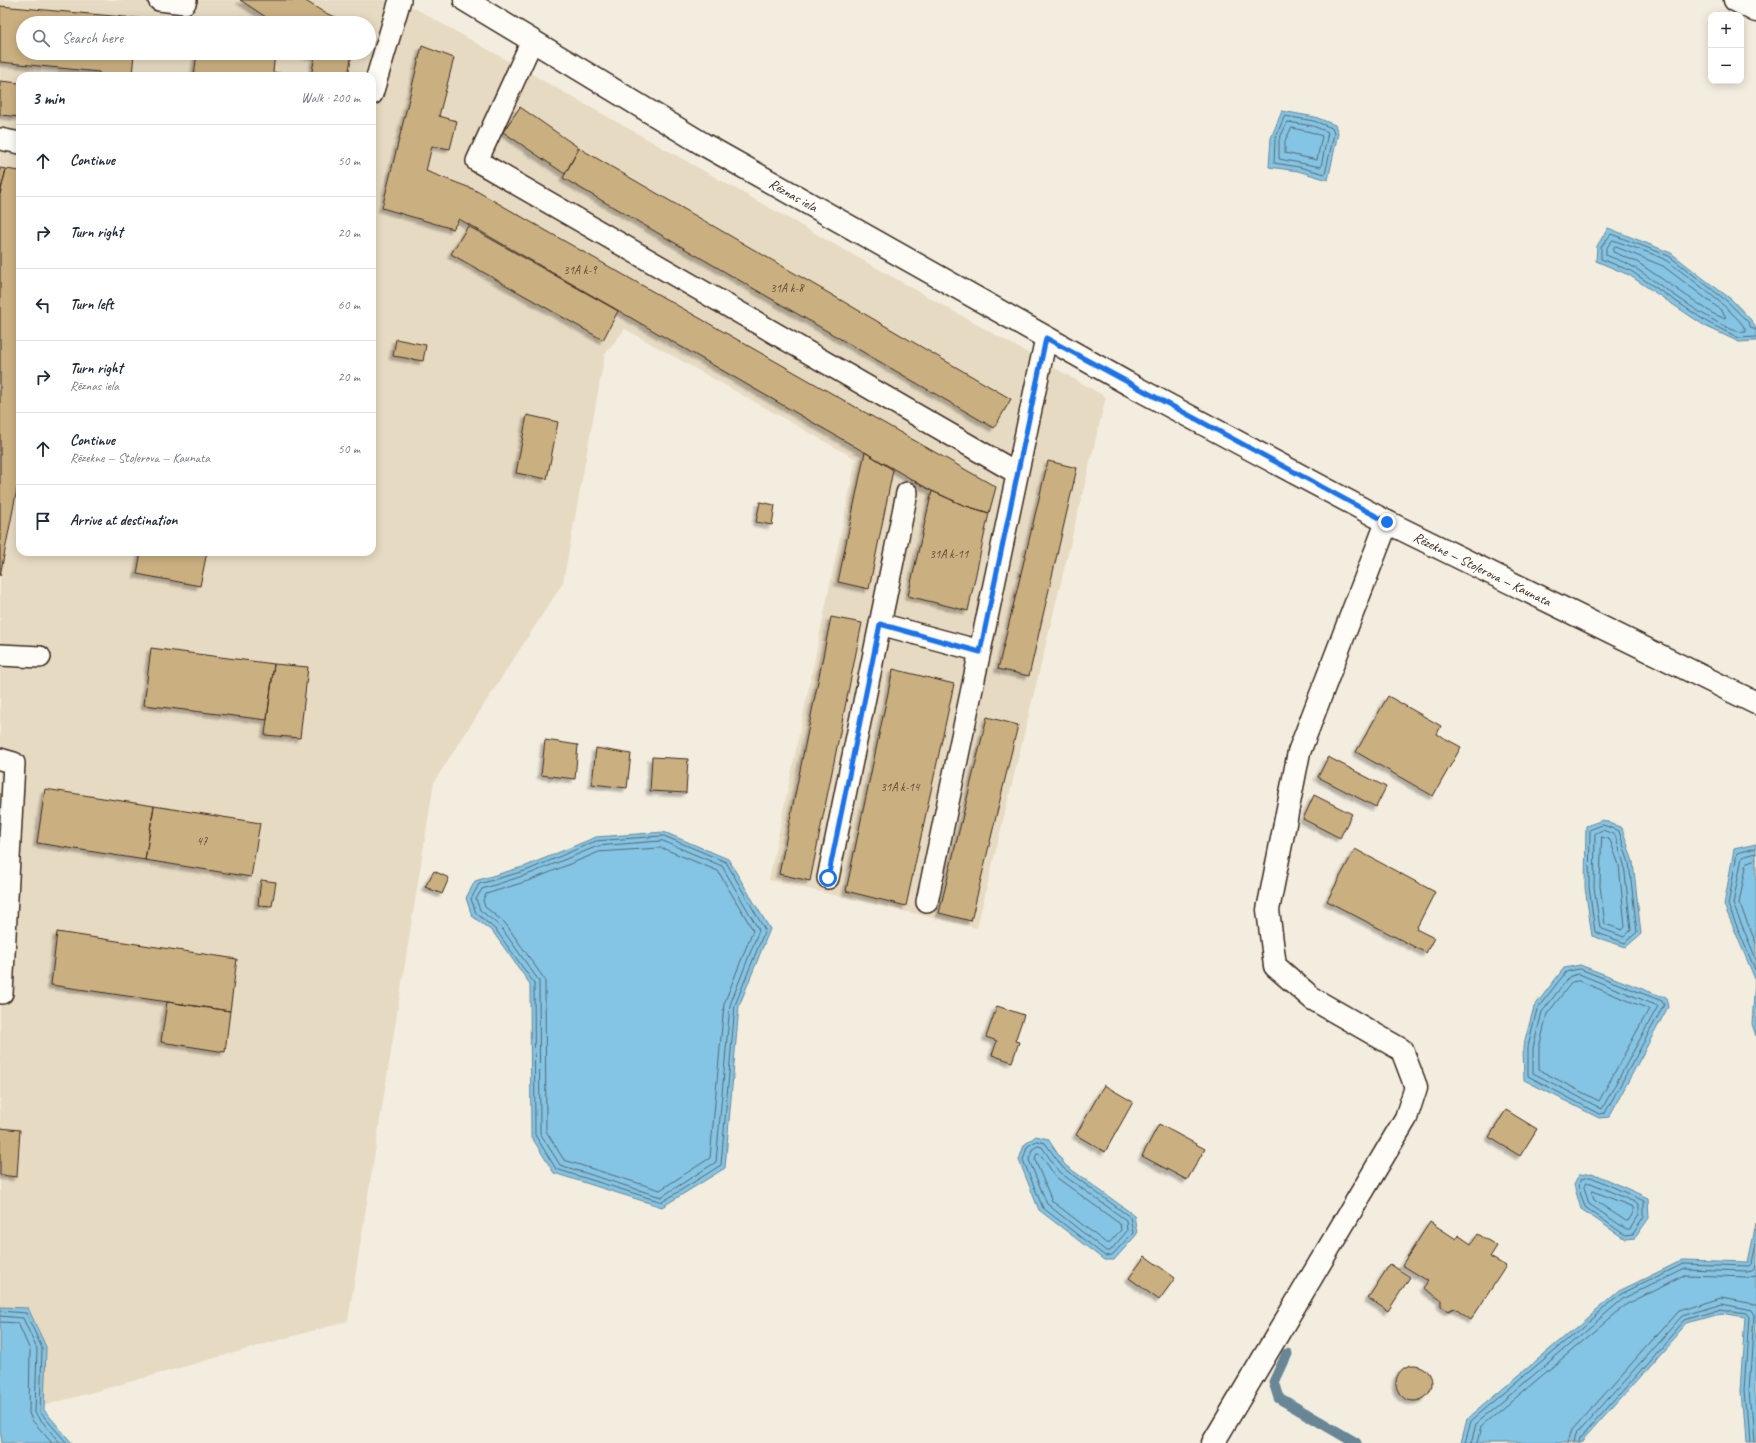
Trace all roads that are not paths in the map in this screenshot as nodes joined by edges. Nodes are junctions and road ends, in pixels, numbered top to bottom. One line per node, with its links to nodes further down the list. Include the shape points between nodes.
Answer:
1 (159, 0): 2 (lane, via 185,3)
2 (186, 0)
3 (400, 0): 8 (lane)
4 (465, 0): 7 (main road, Rēznas iela)
5 (1735, 0): 6 (main road)
6 (1756, 11)
7 (532, 41): 11 (main road, Rēznas iela, via 703,144); 13 (lane, via 477,161)
8 (376, 81)
9 (0, 140): 10 (lane)
10 (16, 142)
11 (1046, 338): 12 (main road, Rēznas iela); 13 (lane)
12 (1127, 383): 15 (main road, Rēzekne — Stoļerova — Kaunata)
13 (1017, 473): 17 (lane)
14 (907, 494): 16 (lane)
15 (1387, 522): 20 (main road, Rēzekne — Stoļerova — Kaunata); 25 (main road, via 1299,752 1268,910 1275,966 1313,1000 1402,1050 1416,1087 1406,1118)
16 (880, 624): 17 (lane); 22 (lane)
17 (980, 652): 23 (lane)
18 (0, 655): 19 (lane)
19 (40, 657)
20 (1756, 703)
21 (0, 759): 24 (lane, via 14,763)
22 (828, 878)
23 (927, 902)
24 (2, 993)
25 (1213, 1443)

